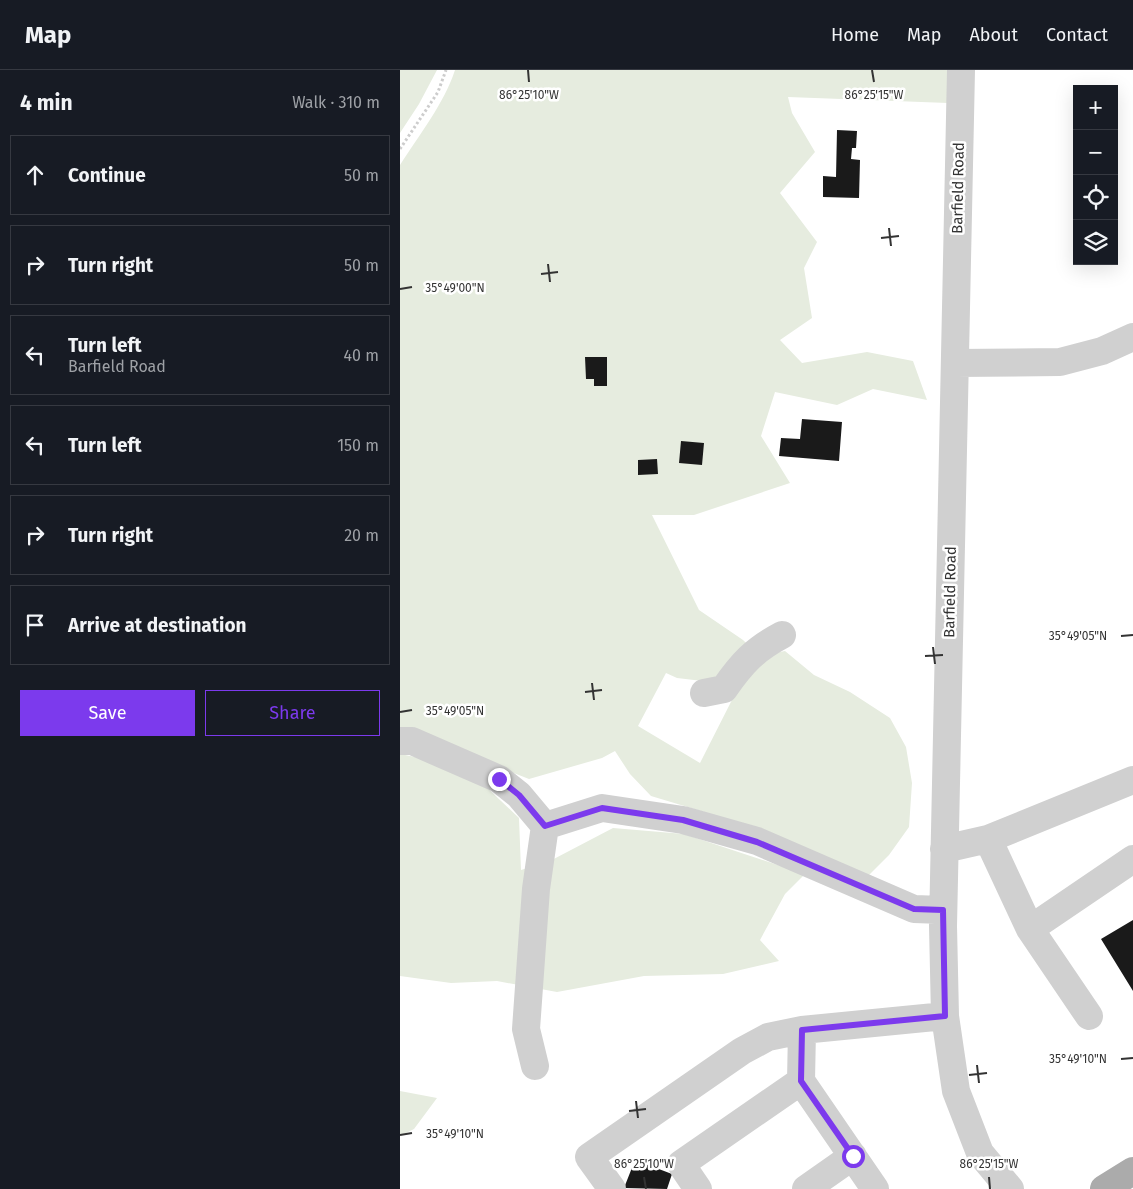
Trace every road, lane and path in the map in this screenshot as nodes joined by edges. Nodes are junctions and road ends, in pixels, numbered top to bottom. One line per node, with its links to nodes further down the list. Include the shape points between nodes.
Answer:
1 (446, 70): 3 (path, via 438,92)
2 (961, 70): 5 (street, Barfield Road)
3 (400, 149)
4 (1133, 337): 5 (street, via 1102,351 1060,362)
5 (954, 363): 12 (street, Barfield Road)
6 (782, 635): 7 (street, via 758,648 724,689)
7 (704, 693)
8 (400, 741): 10 (street, via 412,741 499,779 519,795)
9 (1133, 780): 11 (street)
10 (545, 826): 14 (street, via 602,808 683,820 757,842 914,909); 19 (street, via 536,889 526,1029)
11 (988, 838): 12 (street); 15 (street)
12 (944, 849): 14 (street, Barfield Road)
13 (1133, 859): 15 (street)
14 (943, 910): 16 (street, Barfield Road)
15 (1030, 929): 17 (street)
16 (945, 1016): 18 (street); 27 (street, Barfield Road, via 956,1091 980,1153)
17 (1089, 1016)
18 (802, 1030): 20 (street); 24 (street, via 768,1037 742,1051 589,1157)
19 (535, 1066)
20 (801, 1081): 21 (street); 25 (street, via 681,1164)
21 (853, 1156): 23 (street); 26 (street)
22 (1133, 1170): 28 (main road)
23 (822, 1184)
24 (612, 1189)
25 (698, 1189)
26 (875, 1189)
27 (1010, 1189)
28 (1104, 1189)

